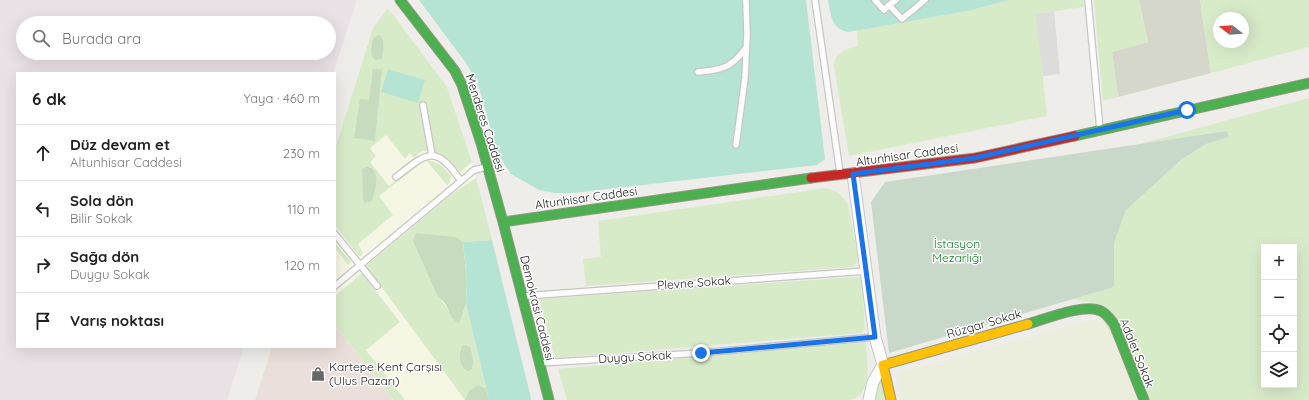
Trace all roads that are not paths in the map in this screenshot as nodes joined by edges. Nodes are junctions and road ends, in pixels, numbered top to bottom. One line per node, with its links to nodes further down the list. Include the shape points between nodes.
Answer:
1 (400, 0): 16 (street, Menderes Caddesi, via 455,71 462,84)
2 (746, 0): 9 (lane)
3 (815, 0): 18 (lane)
4 (875, 0): 8 (lane, via 884,10)
5 (896, 0): 8 (lane)
6 (925, 0): 8 (lane, via 902,19)
7 (1088, 0): 13 (lane)
8 (889, 5)
9 (746, 48): 10 (lane, via 720,70); 14 (lane, via 745,78)
10 (698, 72)
11 (1309, 83): 13 (street, Altunhisar Caddesi)
12 (422, 105): 15 (lane)
13 (1100, 130): 17 (street, Altunhisar Caddesi, via 975,158)
14 (736, 145)
15 (432, 155): 19 (lane, via 423,156); 20 (lane, via 450,166)
16 (488, 167): 20 (lane, via 474,170); 21 (street, Menderes Caddesi)
17 (853, 174): 18 (street, Altunhisar Caddesi); 24 (street)
18 (840, 175): 21 (street, Altunhisar Caddesi)
19 (396, 176)
20 (461, 181): 23 (lane)
21 (503, 222): 27 (street, Demokrasi Caddesi)
22 (336, 235): 23 (lane)
23 (360, 265): 25 (lane); 26 (lane)
24 (867, 271): 27 (lane, Plevne Sokak); 29 (street)
25 (336, 285)
26 (377, 286)
27 (521, 296): 30 (street, Demokrasi Caddesi)
28 (1092, 309): 31 (street, Rüzgar Sokak, via 1074,311); 35 (street, Adalet Sokak, via 1100,309 1114,324)
29 (875, 337): 30 (lane, Duygu Sokak, via 701,353); 31 (street)
30 (539, 363): 32 (street, Demokrasi Caddesi)
31 (883, 365): 33 (street, via 873,382); 34 (street)
32 (549, 400)
33 (869, 400)
34 (891, 400)
35 (1144, 400)

